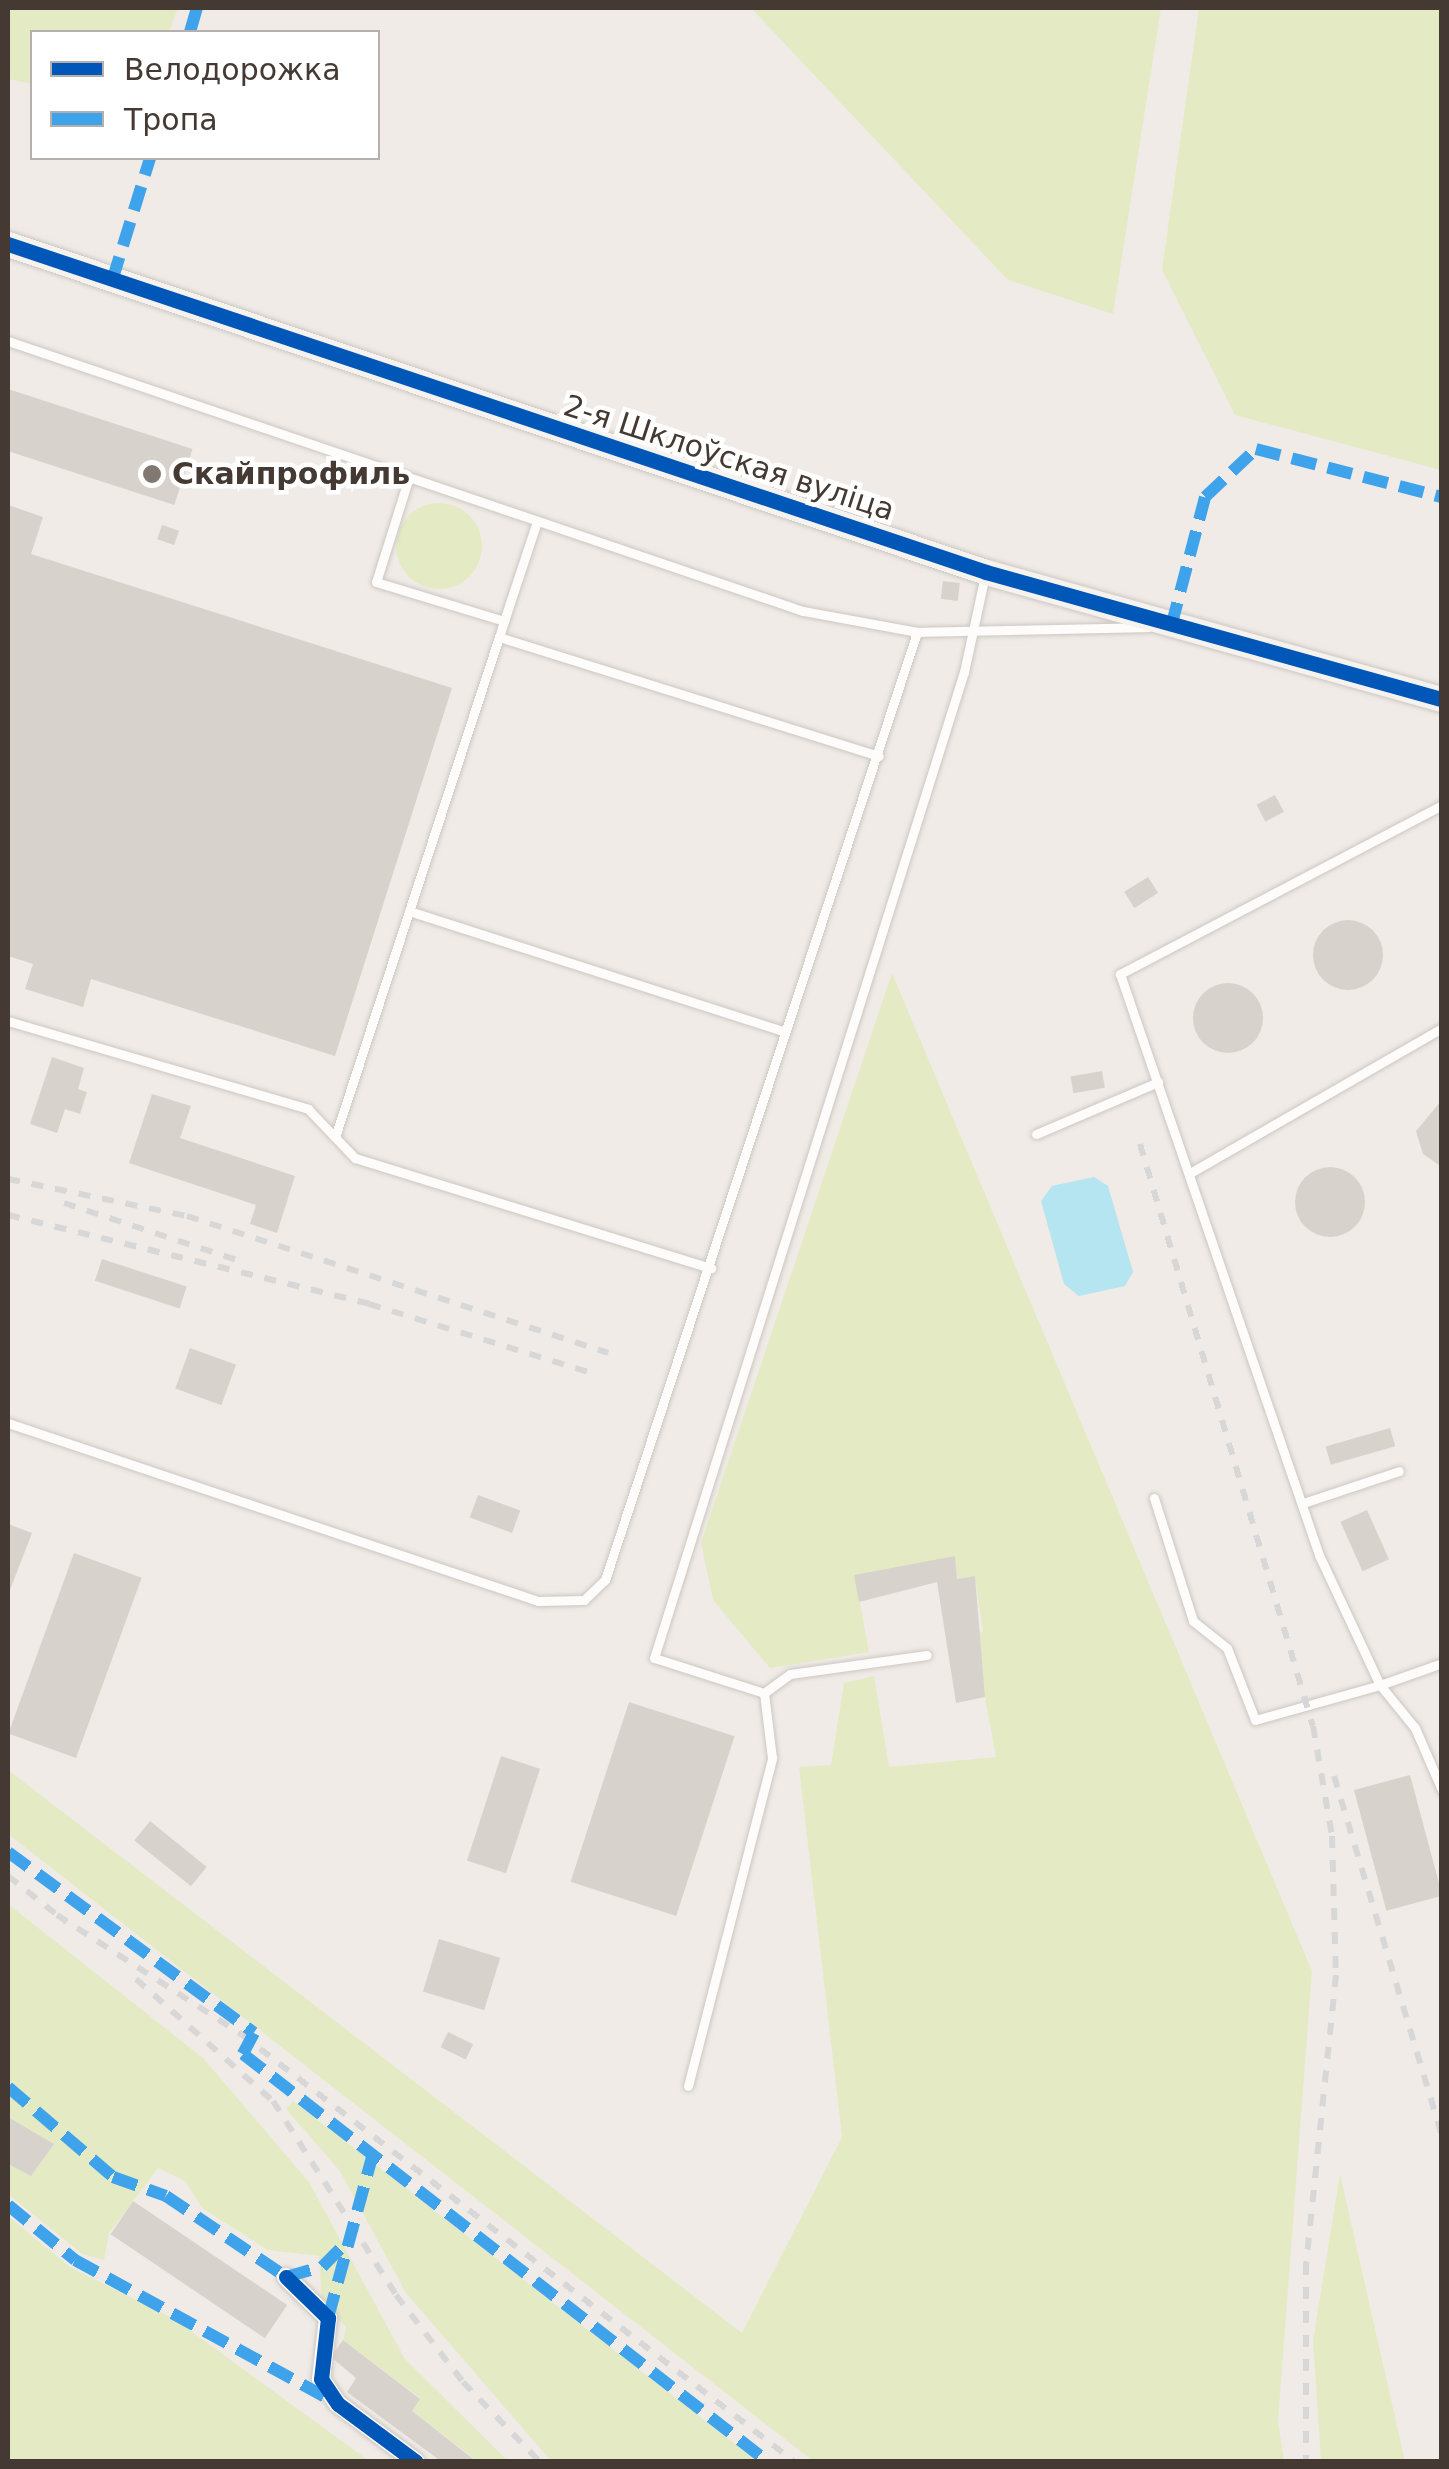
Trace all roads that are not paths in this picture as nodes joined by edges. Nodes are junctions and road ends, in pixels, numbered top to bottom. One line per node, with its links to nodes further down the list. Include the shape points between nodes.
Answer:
1 (8, 244): 5 (street, 2-я Шклоўская вуліца)
2 (8, 341): 3 (lane)
3 (409, 478): 4 (lane); 6 (lane, via 376,582)
4 (537, 521): 6 (lane); 9 (lane, via 803,611)
5 (986, 572): 7 (lane); 8 (street, 2-я Шклоўская вуліца)
6 (504, 621): 10 (lane)
7 (976, 625): 8 (lane); 9 (lane); 30 (lane, via 654,1658)
8 (1170, 626): 11 (street, 2-я Шклоўская вуліца)
9 (916, 632): 12 (lane)
10 (499, 637): 12 (lane); 14 (lane)
11 (1442, 699)
12 (879, 756): 17 (lane)
13 (1442, 805): 18 (lane, via 1120,974)
14 (409, 911): 17 (lane); 20 (lane)
15 (8, 1021): 20 (lane, via 308,1110)
16 (1442, 1028): 21 (lane)
17 (783, 1031): 22 (lane)
18 (1158, 1082): 19 (lane); 21 (lane)
19 (1036, 1134)
20 (336, 1137): 22 (lane, via 355,1158)
21 (1190, 1173): 26 (lane)
22 (710, 1268): 23 (lane, via 605,1580 584,1600 538,1601)
23 (8, 1423)
24 (1399, 1471): 26 (lane)
25 (1154, 1498): 29 (lane, via 1194,1621 1227,1648 1255,1720)
26 (1303, 1503): 29 (lane)
27 (926, 1654): 30 (lane, via 790,1674)
28 (1442, 1663): 29 (lane)
29 (1380, 1686): 31 (lane, via 1415,1728)
30 (764, 1693): 32 (lane, via 772,1758)
31 (1442, 1790)
32 (688, 2086)
33 (286, 2277): 34 (street, via 328,2318 321,2379 338,2404)
34 (416, 2462)

